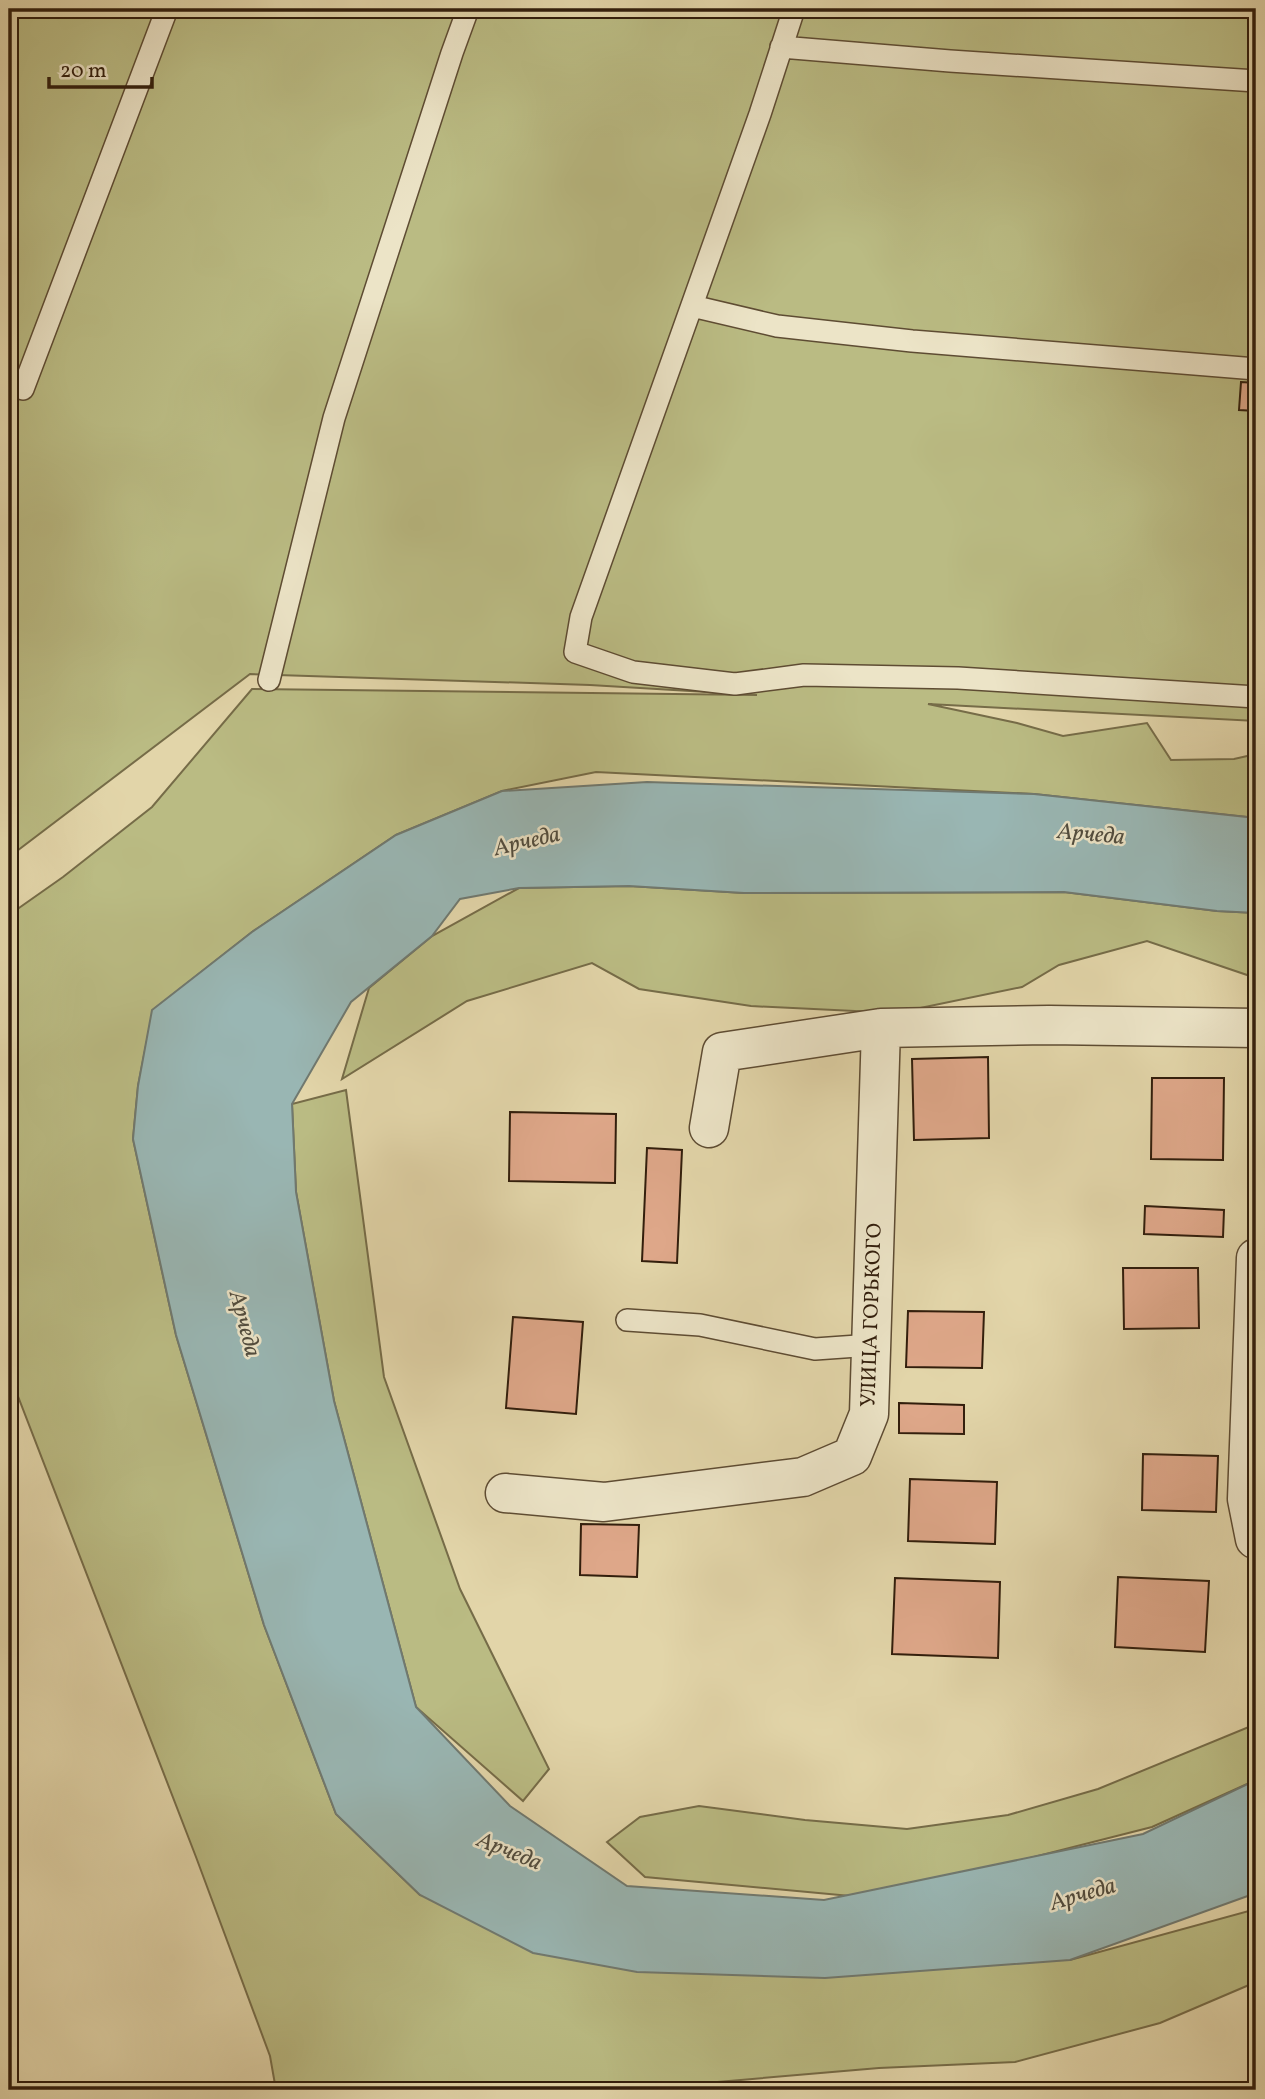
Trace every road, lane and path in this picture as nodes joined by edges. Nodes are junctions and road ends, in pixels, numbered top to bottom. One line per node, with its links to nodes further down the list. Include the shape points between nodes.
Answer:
1 (167, 9): 8 (lane)
2 (468, 9): 9 (lane, via 334,418)
3 (794, 9): 4 (lane)
4 (782, 47): 5 (lane); 6 (lane)
5 (1256, 81)
6 (692, 306): 7 (lane, via 777,326); 10 (lane, via 581,617 575,652 633,672 735,684 804,675 958,678)
7 (1256, 369)
8 (23, 389)
9 (269, 680)
10 (1256, 697)
11 (881, 1028): 12 (street); 13 (street, via 722,1052); 16 (street, УЛИЦА ГОРЬКОГО)
12 (1256, 1028)
13 (709, 1128)
14 (1256, 1258): 18 (street, via 1247,1499)
15 (627, 1320): 16 (lane, via 700,1325 816,1349)
16 (872, 1345): 17 (street, УЛИЦА ГОРЬКОГО, via 869,1414 852,1456 803,1477 604,1502)
17 (505, 1493)
18 (1256, 1539)

